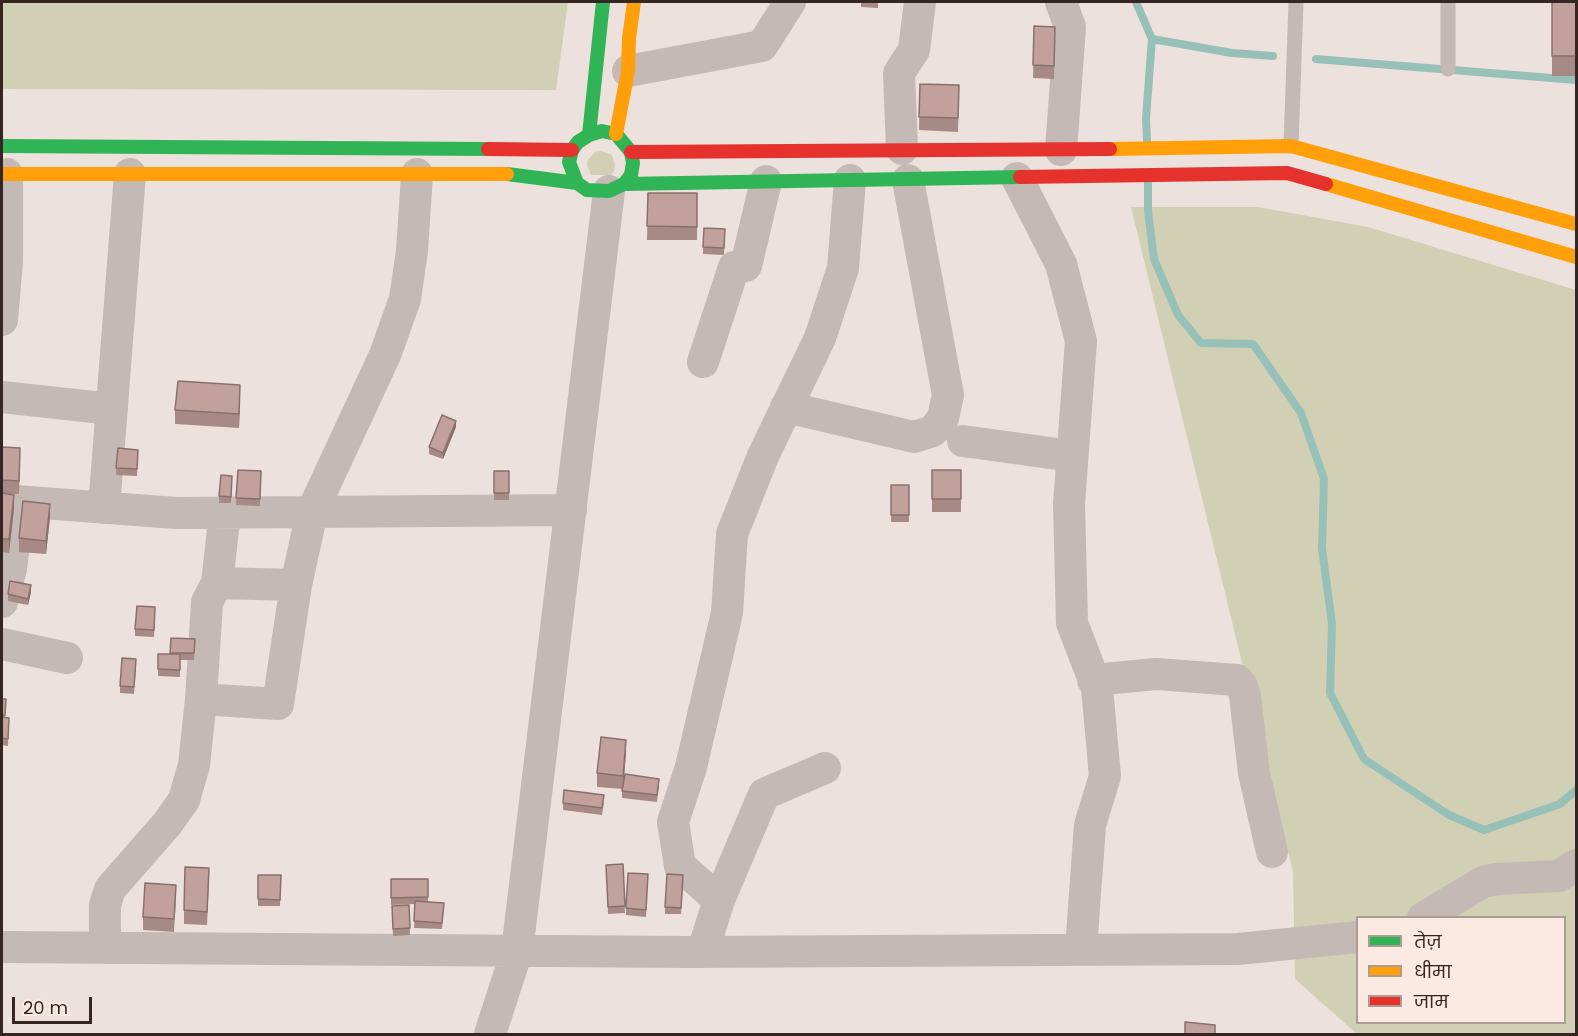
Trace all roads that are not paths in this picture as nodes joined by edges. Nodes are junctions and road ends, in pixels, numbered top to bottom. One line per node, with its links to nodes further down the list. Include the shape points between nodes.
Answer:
1 (603, 2): 11 (main road)
2 (634, 2): 9 (main road)
3 (790, 2): 9 (street, via 762,46)
4 (920, 2): 13 (street, via 914,50 899,73)
5 (1061, 2): 15 (street, via 1070,27)
6 (1296, 2): 12 (lane)
7 (1448, 2): 8 (lane)
8 (1448, 69)
9 (628, 71): 10 (main road)
10 (616, 134): 11 (main road, via 602,131); 16 (main road)
11 (589, 135): 14 (main road)
12 (1291, 146): 15 (main road); 26 (main road)
13 (902, 149): 15 (main road); 16 (main road)
14 (572, 150): 17 (main road); 24 (main road, via 569,162)
15 (1061, 150)
16 (631, 152): 25 (main road, via 631,175)
17 (3, 165): 18 (main road); 28 (street, via 7,262)
18 (130, 174): 19 (main road); 32 (street)
19 (417, 174): 24 (main road, via 508,174); 39 (street, via 405,299 385,355)
20 (1017, 178): 22 (main road); 27 (main road, via 1287,173); 34 (street, via 1061,264 1081,340)
21 (850, 180): 22 (main road); 23 (main road); 31 (street, via 843,268 820,338)
22 (908, 180): 31 (street, via 948,395 943,418 933,431 914,437)
23 (765, 181): 25 (main road); 29 (street, via 746,266 734,267)
24 (577, 183): 25 (main road, via 587,190)
25 (616, 187): 37 (street)
26 (1576, 224)
27 (1576, 257)
28 (2, 320)
29 (703, 362)
30 (2, 397): 32 (street)
31 (786, 407): 50 (street, via 732,534 727,613 691,767 673,822 680,866)
32 (112, 409): 36 (street)
33 (963, 441): 34 (street)
34 (1072, 456): 45 (street, via 1072,623)
35 (10, 501): 36 (street); 42 (street, via 11,569)
36 (104, 508): 38 (street)
37 (572, 510): 39 (street); 56 (street)
38 (225, 512): 39 (street); 40 (street)
39 (312, 512): 41 (street)
40 (217, 583): 41 (street); 46 (street, via 207,602)
41 (296, 585): 46 (street, via 278,704)
42 (2, 602)
43 (2, 644): 44 (street)
44 (67, 658)
45 (1094, 680): 48 (street, via 1156,674 1237,680 1245,696 1254,773); 55 (street, via 1105,776 1090,825)
46 (201, 699): 54 (street, via 194,765 184,800 110,889 105,905)
47 (825, 768): 50 (street, via 765,794)
48 (1272, 852)
49 (1576, 865): 51 (street, via 1559,876 1483,882)
50 (719, 900): 57 (street)
51 (1426, 916)
52 (1356, 937): 55 (street, via 1238,949)
53 (2, 947): 54 (street)
54 (105, 948): 56 (street)
55 (1081, 949): 57 (street)
56 (517, 951): 57 (street); 58 (street)
57 (703, 951)
58 (490, 1035)

